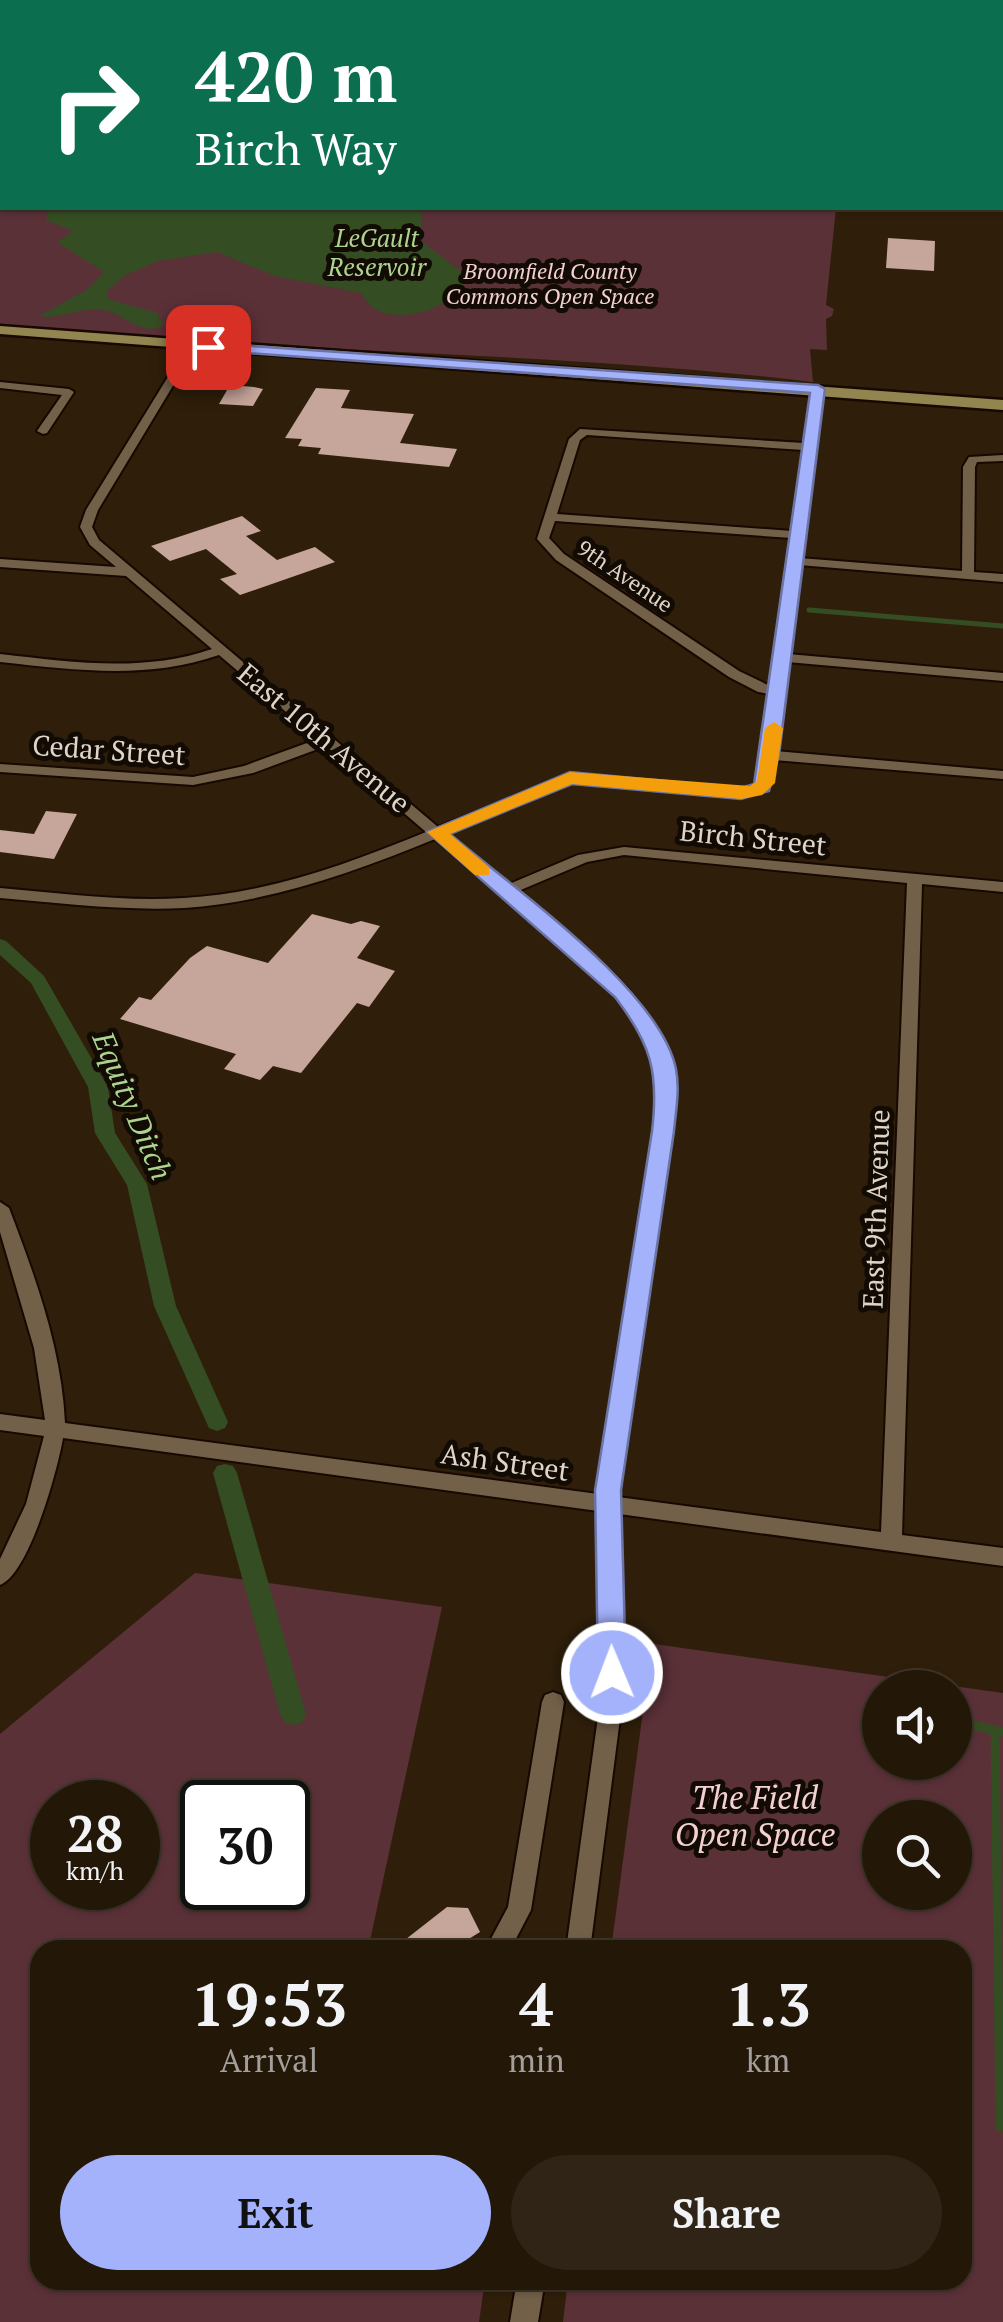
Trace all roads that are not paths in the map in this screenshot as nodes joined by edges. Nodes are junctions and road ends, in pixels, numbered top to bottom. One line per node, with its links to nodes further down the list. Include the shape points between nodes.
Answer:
1 (0, 330): 3 (main road)
2 (0, 342): 3 (main road)
3 (189, 351): 5 (main road); 14 (street, East 10th Avenue, via 86,522 94,542)
4 (0, 386): 7 (street, via 69,392)
5 (817, 395): 6 (main road); 8 (street)
6 (1003, 409)
7 (43, 431)
8 (810, 446): 10 (street, 9th Avenue, via 584,431); 11 (street)
9 (1003, 458): 15 (street, via 973,459 968,467)
10 (550, 517): 11 (street); 21 (street, 9th Avenue, via 544,542 560,557 734,674)
11 (800, 534): 12 (street)
12 (796, 561): 15 (street); 19 (street)
13 (0, 563): 14 (street)
14 (129, 572): 17 (street, East 10th Avenue)
15 (968, 575): 16 (street)
16 (1003, 578)
17 (219, 652): 18 (street, via 150,670); 22 (street, East 10th Avenue)
18 (0, 658)
19 (783, 658): 20 (street); 21 (street)
20 (1003, 676)
21 (779, 691): 23 (street)
22 (328, 741): 24 (street, Cedar Street, via 248,770 193,781); 26 (street, East 10th Avenue)
23 (770, 755): 25 (street); 26 (street, via 766,783 746,793 570,778)
24 (0, 768)
25 (1003, 775)
26 (437, 832): 29 (street, East 10th Avenue); 30 (street, via 323,877 239,896 119,904)
27 (915, 879): 28 (street, Birch Street); 29 (street, Birch Street, via 624,851 583,858); 35 (street, East 9th Avenue)
28 (1003, 888)
29 (505, 891): 34 (street, East 10th Avenue, via 623,992 648,1025 665,1067 668,1093)
30 (0, 893)
31 (0, 1208): 33 (street, via 48,1374)
32 (0, 1422): 33 (street, Ash Street)
33 (55, 1429): 34 (street, Ash Street); 37 (street, via 47,1468)
34 (608, 1504): 35 (street, Ash Street); 40 (street, East 10th Avenue, via 612,1695)
35 (891, 1542): 36 (street, Ash Street)
36 (1003, 1557)
37 (0, 1576)
38 (553, 1702): 39 (street, via 519,1910)
39 (502, 1940)
40 (579, 1940)
41 (529, 2290): 42 (street)
42 (524, 2322)

